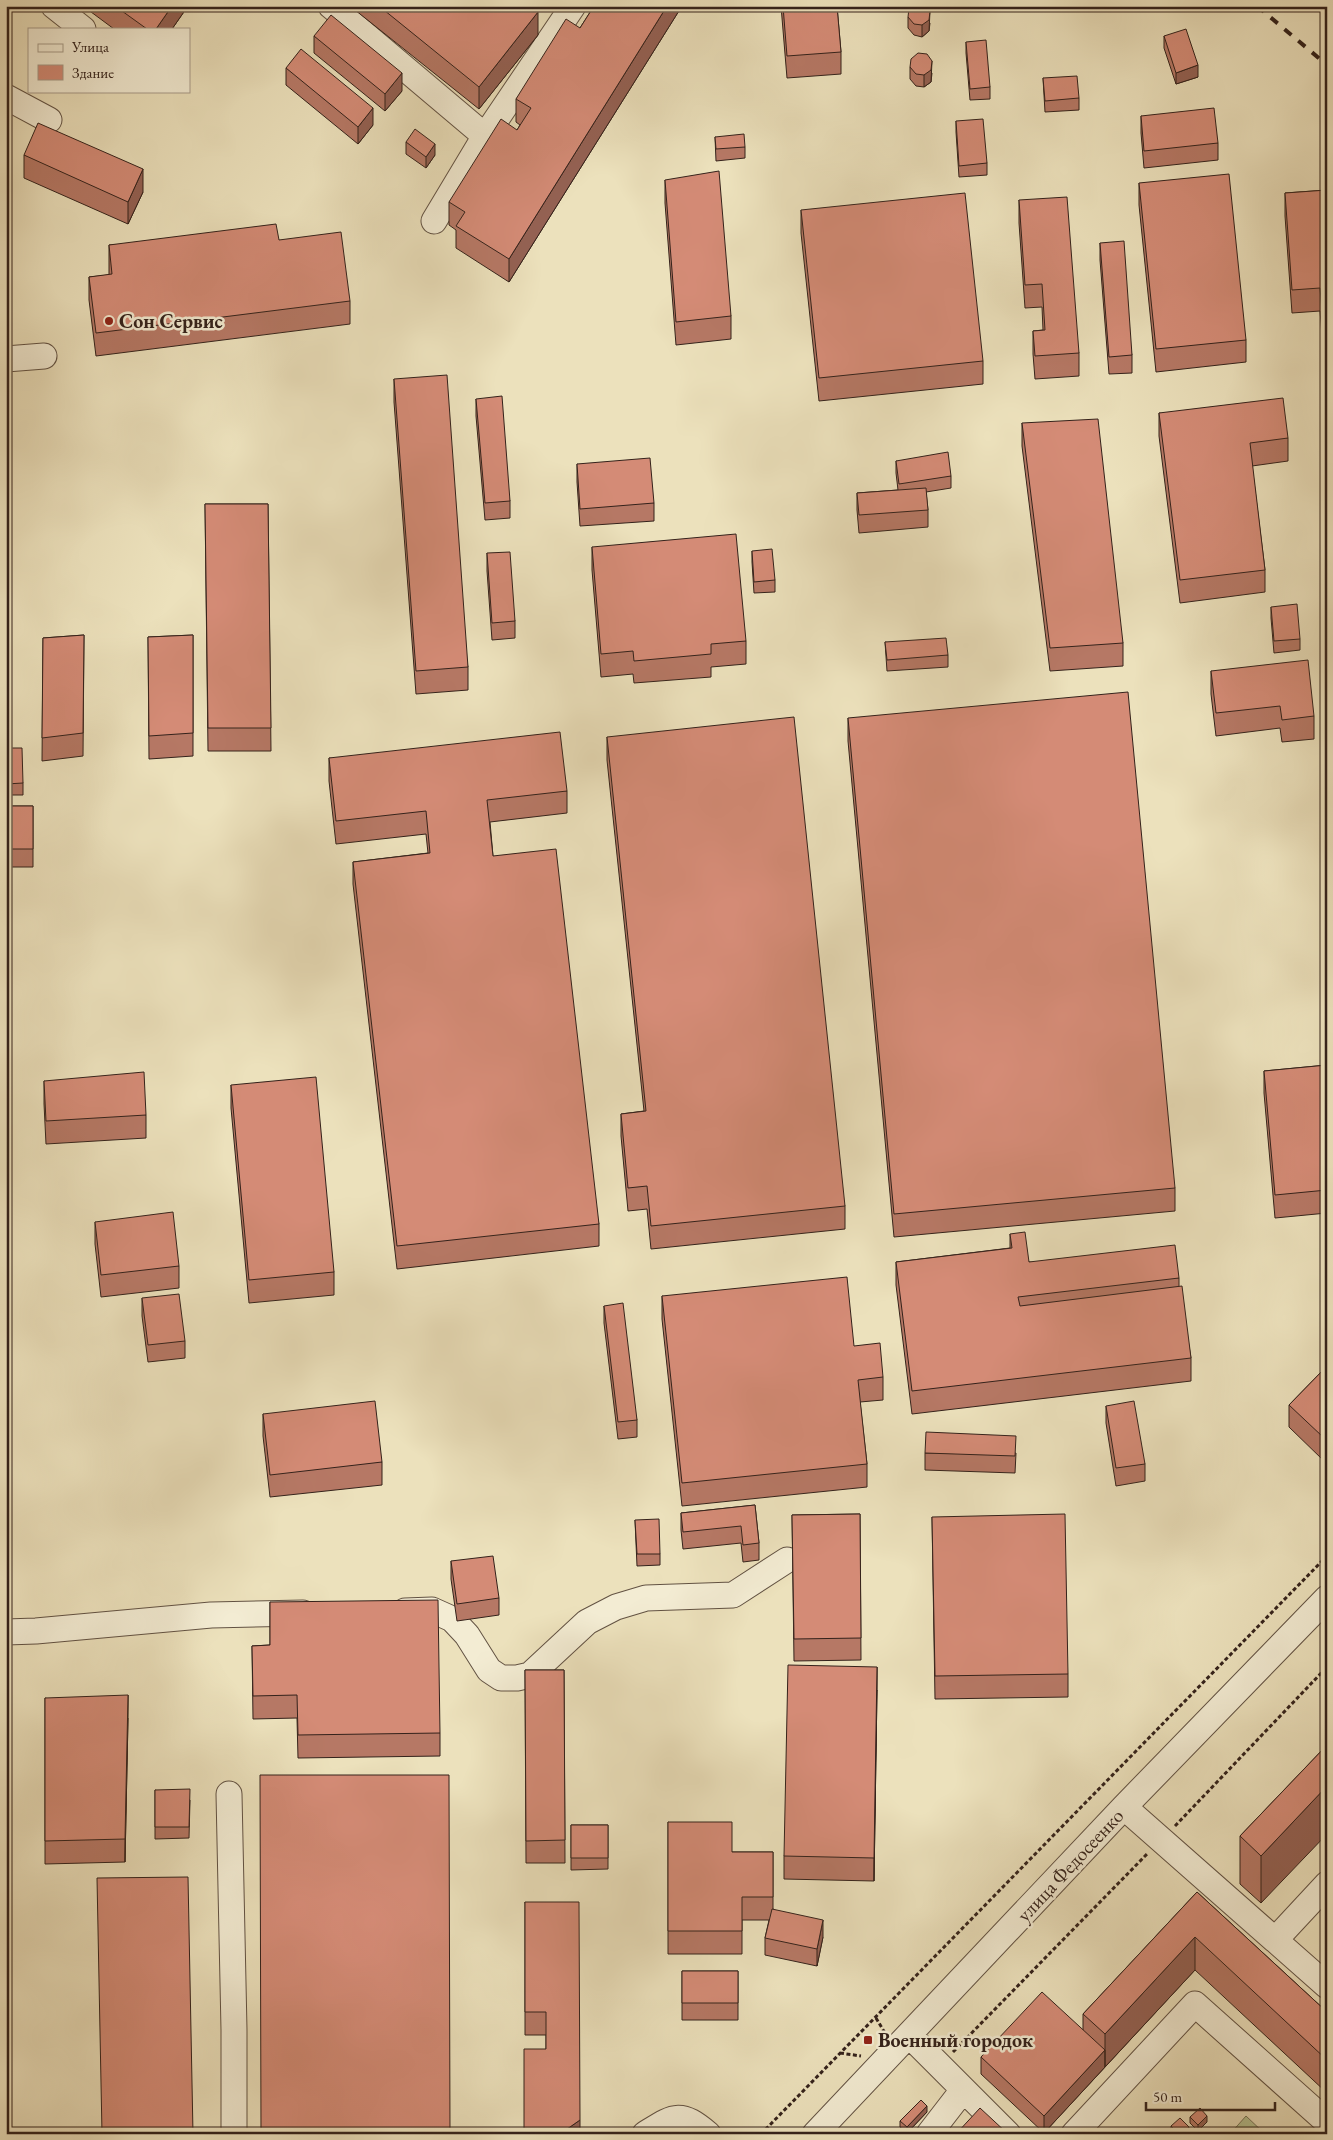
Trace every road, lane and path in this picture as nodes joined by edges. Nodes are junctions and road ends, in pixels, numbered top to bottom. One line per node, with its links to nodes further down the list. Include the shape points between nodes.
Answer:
1 (54, 6): 4 (street)
2 (331, 6): 7 (street)
3 (573, 6): 7 (street)
4 (82, 28)
5 (6, 97): 6 (street)
6 (50, 120)
7 (485, 136): 8 (street)
8 (434, 220)
9 (44, 356): 10 (street)
10 (6, 359)
11 (1327, 1556): 31 (path)
12 (787, 1560): 14 (street, via 733,1595 646,1598 616,1607 587,1622 530,1676 517,1678 501,1678 489,1670 468,1634 452,1619 432,1610)
13 (1327, 1598): 19 (street, улица Федосеенко)
14 (384, 1611)
15 (325, 1612): 16 (street, via 211,1615)
16 (6, 1632)
17 (1327, 1667): 20 (path)
18 (229, 1794): 28 (street)
19 (1124, 1807): 20 (street); 24 (street, улица Федосеенко)
20 (1161, 1840): 22 (street); 25 (path)
21 (1327, 1884): 22 (street)
22 (1275, 1940): 23 (street)
23 (1327, 1986)
24 (908, 2036): 25 (street); 32 (street, улица Федосеенко)
25 (939, 2066): 26 (street)
26 (963, 2090): 33 (street); 34 (street)
27 (1327, 2122): 35 (street, via 1195,2004)
28 (234, 2134)
29 (645, 2134): 30 (street, via 674,2118 693,2121)
30 (708, 2134)
31 (761, 2134)
32 (815, 2134)
33 (929, 2134)
34 (1008, 2134)
35 (1074, 2134)

